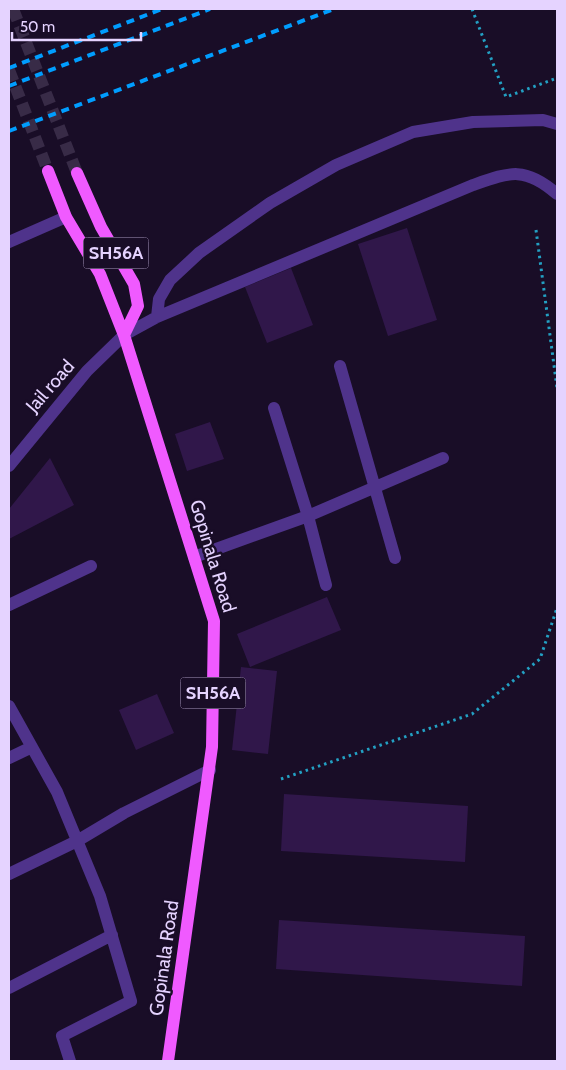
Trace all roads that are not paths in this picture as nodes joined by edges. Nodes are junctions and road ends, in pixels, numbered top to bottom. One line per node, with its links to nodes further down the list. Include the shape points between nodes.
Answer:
1 (557, 124): 7 (street, via 543,120 473,122 413,132 336,165 270,203 199,253 170,280 159,299)
2 (48, 171): 5 (main road, Gopinala Road)
3 (77, 173): 8 (main road, SH56A, via 101,227 134,284 138,306)
4 (557, 194): 7 (street, Jail road, via 544,182 525,174 499,176)
5 (66, 217): 6 (street); 8 (main road, Gopinala Road, via 100,274)
6 (9, 242)
7 (157, 317): 8 (street, Jail road)
8 (124, 335): 11 (street, Jail road, via 87,371); 15 (main road, Gopinala Road / SH56A)
9 (340, 366): 13 (street)
10 (274, 408): 14 (street)
11 (11, 458)
12 (444, 458): 13 (street)
13 (373, 487): 14 (street); 16 (street)
14 (308, 516): 15 (street); 18 (street)
15 (194, 557): 23 (main road, Gopinala Road / SH56A, via 214,621)
16 (395, 558)
17 (91, 566): 19 (street)
18 (326, 585)
19 (9, 605)
20 (9, 706): 21 (street)
21 (32, 747): 22 (street); 24 (street)
22 (9, 758)
23 (210, 770): 24 (street); 29 (main road, Gopinala Road / SH56A)
24 (77, 840): 25 (street); 26 (street)
25 (9, 874)
26 (112, 935): 27 (street); 28 (street, via 130,1002 62,1036)
27 (9, 988)
28 (70, 1061)
29 (168, 1061)

